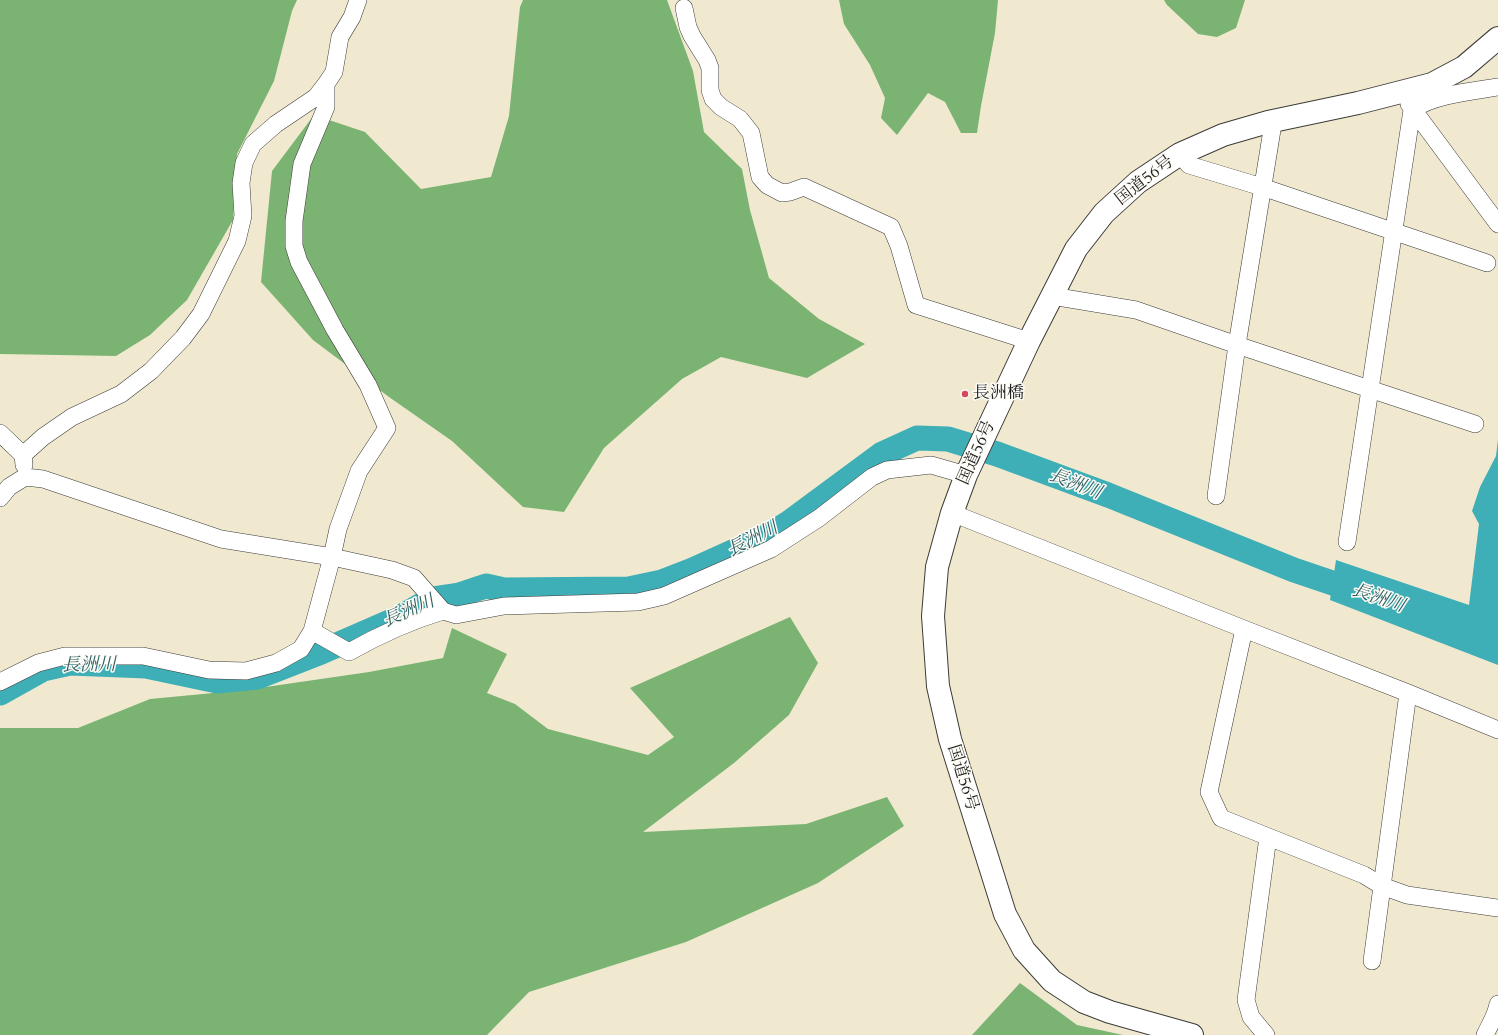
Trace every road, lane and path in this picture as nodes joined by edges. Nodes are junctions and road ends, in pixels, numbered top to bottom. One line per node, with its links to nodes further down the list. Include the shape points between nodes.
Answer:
1 (358, 0): 5 (street, via 352,17 340,37 334,72)
2 (684, 8): 16 (street, via 688,27 710,68 710,90 713,99 747,126 751,133 760,177 767,185 782,193 804,187 891,227 916,305)
3 (1498, 38): 4 (highway, 国道56号)
4 (1464, 67): 7 (street); 8 (highway, 国道56号)
5 (326, 84): 21 (street, via 316,98 276,124 253,144 244,163 243,216 237,241 200,314 183,338 151,371 121,394 72,417); 28 (street, via 326,107 302,164 294,220 294,246 299,262 368,385 387,428 359,471 338,529)
6 (1498, 86): 7 (street)
7 (1474, 91): 8 (street, via 1420,104)
8 (1408, 100): 9 (highway, 国道56号); 12 (street); 13 (street)
9 (1268, 122): 10 (highway, 国道56号, via 1223,135); 11 (street, via 1272,130)
10 (1180, 154): 11 (street, via 1188,165); 15 (highway, 国道56号, via 1138,182 1104,213 1076,249)
11 (1262, 187): 13 (street); 17 (street)
12 (1498, 224)
13 (1394, 231): 14 (street); 18 (street)
14 (1486, 263)
15 (1052, 296): 16 (highway, 国道56号); 17 (street, via 1136,310)
16 (1029, 341): 22 (highway, 国道56号)
17 (1237, 345): 18 (street); 24 (street)
18 (1370, 390): 19 (street); 27 (street)
19 (1475, 424)
20 (0, 433): 21 (street)
21 (23, 455): 23 (street)
22 (968, 470): 26 (highway, 国道56号); 29 (street, via 931,465 888,470 872,477 818,518 771,549 664,596 638,602 504,606 456,615)
23 (25, 477): 25 (street); 28 (street, via 42,479 220,539)
24 (1216, 496)
25 (0, 498)
26 (952, 512): 30 (street); 40 (highway, 国道56号, via 937,567 933,616 938,686 950,739 1005,914 1024,950 1052,981 1084,1002)
27 (1347, 542)
28 (332, 557): 29 (street, via 392,570 414,578); 31 (street)
29 (443, 611): 31 (street, via 415,620 349,652)
30 (1244, 629): 33 (street); 35 (street, via 1209,792 1221,818)
31 (312, 631): 32 (street, via 301,649 276,663 246,671 209,670 143,656 65,656 38,663)
32 (0, 682)
33 (1408, 693): 34 (street); 36 (street)
34 (1498, 730)
35 (1268, 837): 36 (street, via 1364,875); 41 (street, via 1246,1000 1251,1017)
36 (1382, 886): 37 (street, via 1407,895); 38 (street)
37 (1498, 908)
38 (1372, 961)
39 (1498, 1004): 42 (street, via 1497,1014)
40 (1192, 1035)
41 (1266, 1035)
42 (1485, 1035)

